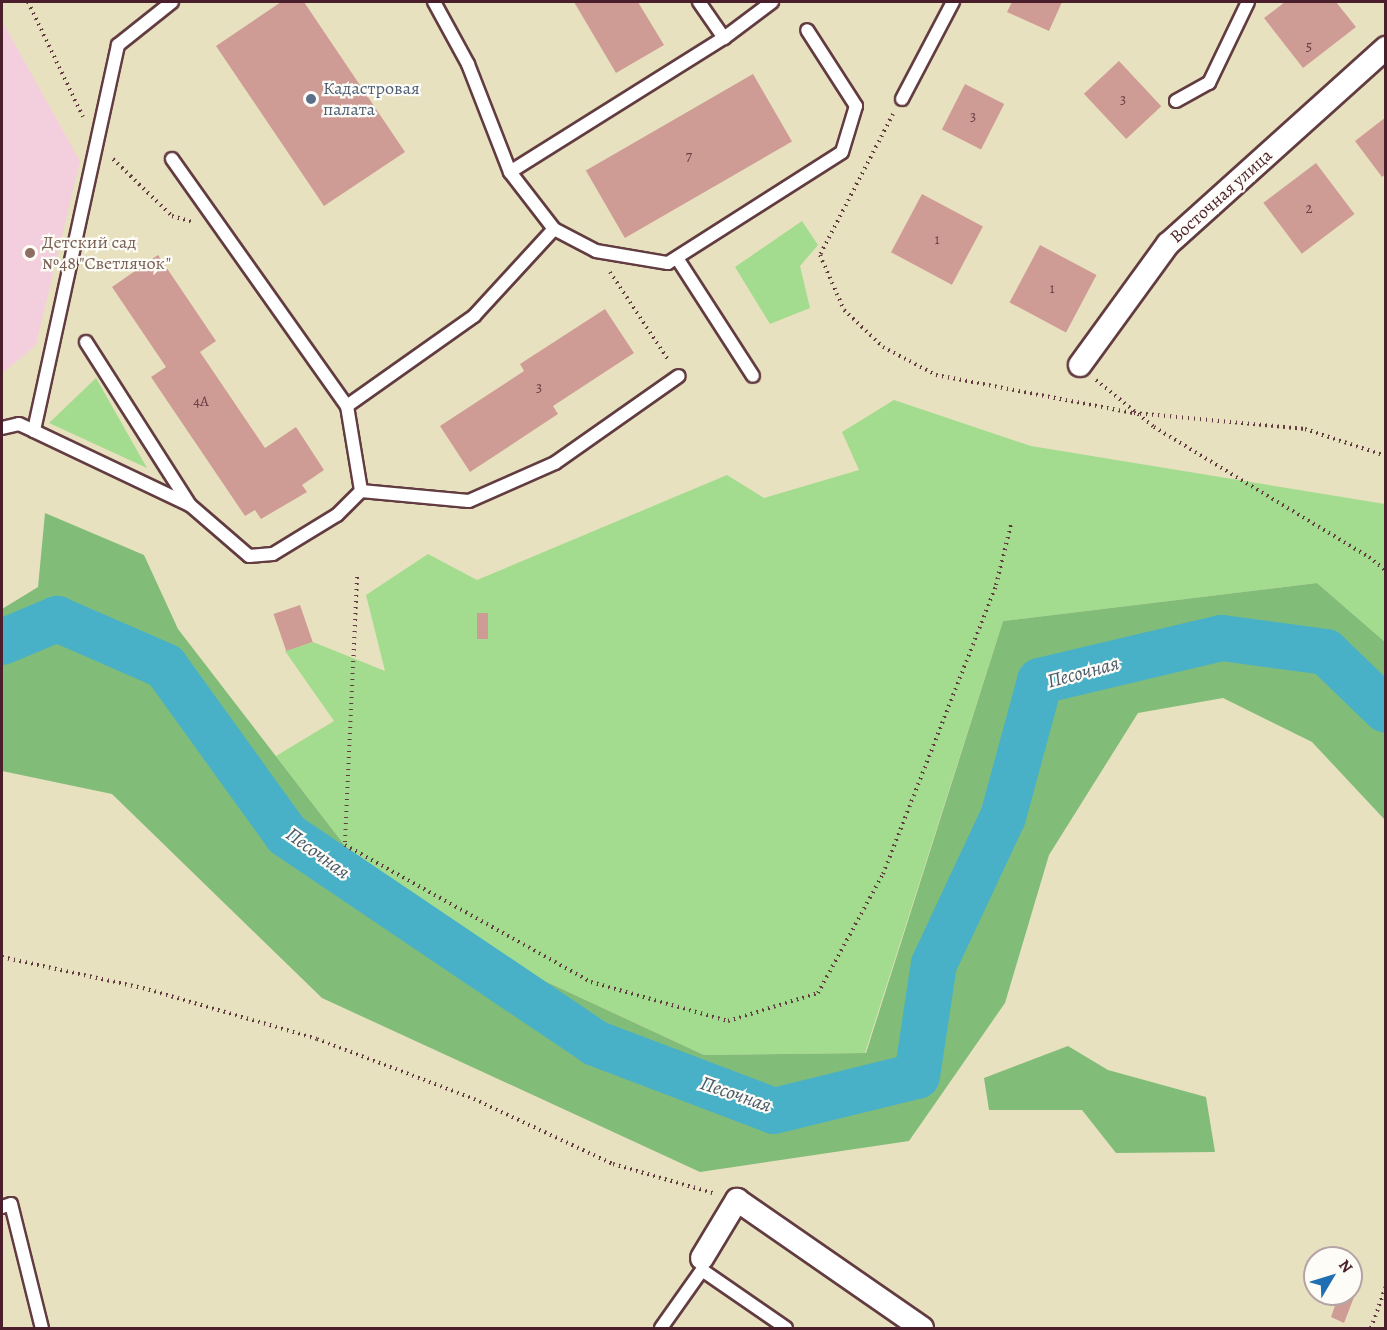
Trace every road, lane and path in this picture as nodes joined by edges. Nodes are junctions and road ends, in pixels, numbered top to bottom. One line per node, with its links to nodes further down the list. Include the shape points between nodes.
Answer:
1 (28, 2): 13 (path)
2 (172, 2): 13 (lane, via 118,45)
3 (434, 2): 15 (lane, via 468,64)
4 (699, 2): 9 (lane)
5 (772, 2): 9 (lane)
6 (953, 2): 11 (lane)
7 (1248, 2): 12 (lane, via 1209,83)
8 (807, 30): 19 (lane, via 856,106 842,152)
9 (724, 38): 15 (lane)
10 (1386, 48): 21 (street, Восточная улица, via 1168,244)
11 (902, 99): 25 (path, via 820,255 844,310 883,347 936,375)
12 (1176, 101)
13 (94, 141): 17 (path, via 171,216); 27 (lane)
14 (172, 159): 17 (lane)
15 (510, 172): 16 (lane)
16 (554, 229): 18 (lane); 24 (lane, via 474,316)
17 (221, 231): 24 (lane)
18 (596, 251): 19 (lane, via 668,264); 22 (path)
19 (677, 258): 23 (lane)
20 (86, 342): 30 (lane)
21 (1080, 365): 25 (path)
22 (679, 376): 29 (lane, via 555,463 469,501)
23 (753, 376)
24 (347, 406): 29 (lane)
25 (1134, 413): 28 (path, via 1305,429); 32 (path)
26 (2, 428): 27 (lane, via 19,424)
27 (34, 431): 30 (lane)
28 (1386, 456)
29 (361, 491): 30 (lane, via 337,515 273,554 249,556)
30 (190, 505)
31 (1011, 525): 33 (path, via 996,585 883,874 818,993 728,1021 591,982 345,845)
32 (1386, 571)
33 (357, 578)
34 (2, 957): 35 (path, via 143,988 317,1039 474,1099 613,1164)
35 (736, 1200): 37 (street); 42 (street)
36 (2, 1206): 39 (lane, via 11,1204)
37 (702, 1258)
38 (1386, 1286): 43 (path)
39 (42, 1329)
40 (661, 1329): 41 (lane, via 702,1270)
41 (786, 1329)
42 (922, 1329)
43 (1371, 1329)

